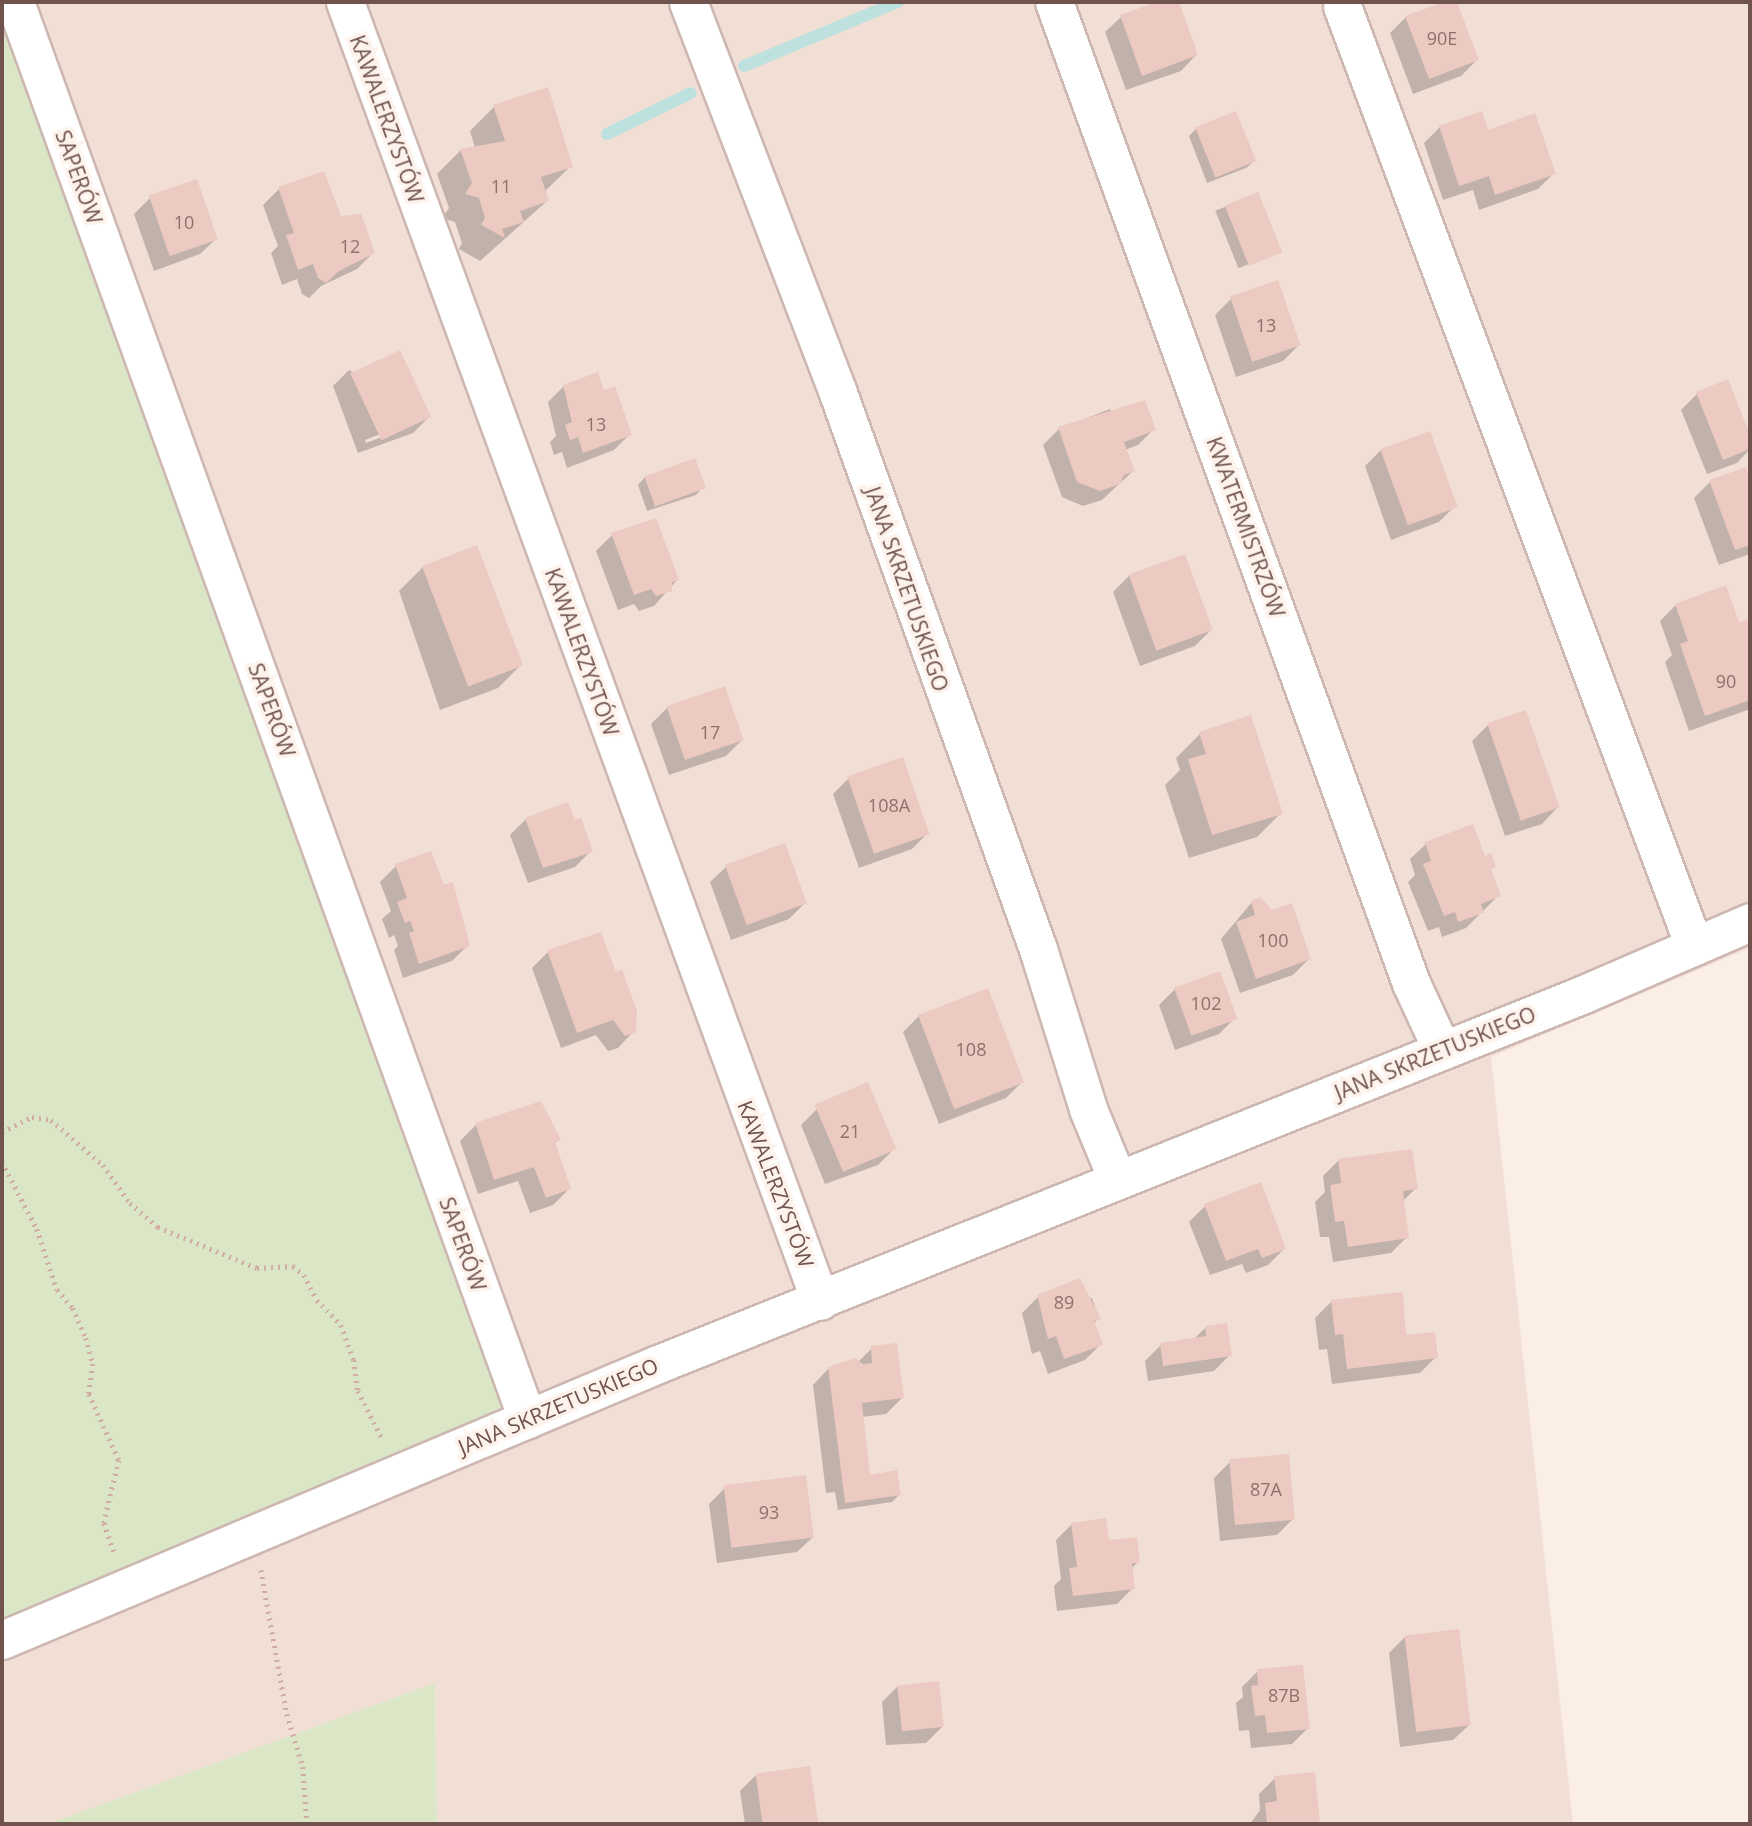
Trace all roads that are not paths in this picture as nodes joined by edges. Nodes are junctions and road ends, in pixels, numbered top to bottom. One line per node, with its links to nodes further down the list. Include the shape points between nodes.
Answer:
1 (15, 2): 11 (street, SAPERÓW)
2 (345, 2): 10 (street, KAWALERZYSTÓW)
3 (688, 2): 9 (street, JANA SKRZETUSKIEGO, via 838,393 1038,949 1088,1109)
4 (1054, 2): 8 (street, KWATERMISTRZÓW, via 1411,983)
5 (1342, 6): 7 (street)
6 (1750, 922): 7 (street, JANA SKRZETUSKIEGO)
7 (1694, 946): 8 (street, JANA SKRZETUSKIEGO)
8 (1442, 1050): 9 (street, JANA SKRZETUSKIEGO)
9 (1117, 1180): 10 (street, JANA SKRZETUSKIEGO)
10 (820, 1301): 11 (street, JANA SKRZETUSKIEGO)
11 (527, 1419): 12 (street, JANA SKRZETUSKIEGO)
12 (2, 1640)

